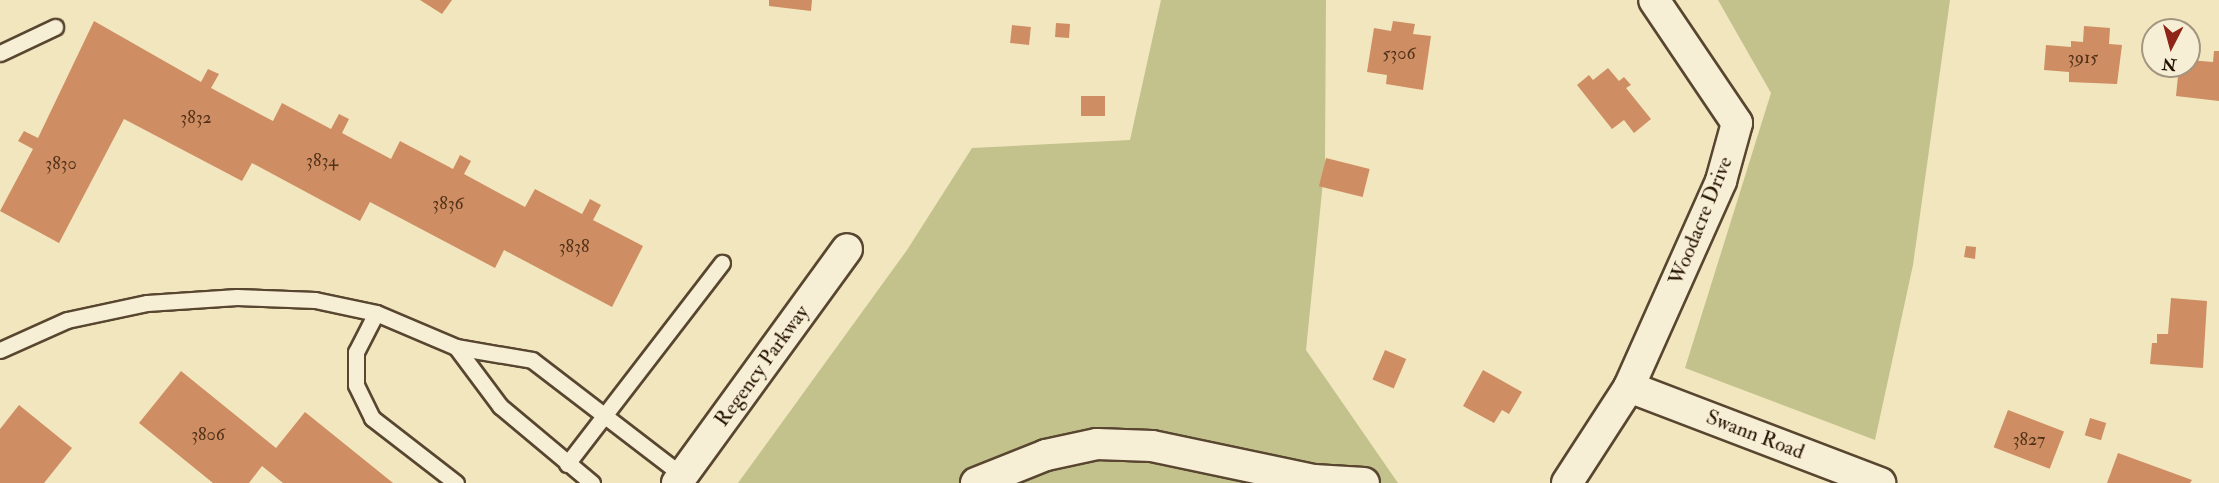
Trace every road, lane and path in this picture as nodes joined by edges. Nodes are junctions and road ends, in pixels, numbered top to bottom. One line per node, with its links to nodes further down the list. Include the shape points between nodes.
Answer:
1 (1654, 0): 9 (street, Woodacre Drive, via 1737,123 1721,181)
2 (55, 27): 3 (lane)
3 (0, 53)
4 (847, 249): 12 (street, Regency Parkway)
5 (722, 263): 10 (lane)
6 (376, 314): 7 (lane, via 315,300 237,297 147,303 67,320); 8 (lane); 13 (lane, via 356,352 356,385 372,418)
7 (1, 347)
8 (456, 347): 10 (lane, via 532,360); 11 (lane, via 500,406)
9 (1629, 387): 17 (street, Woodacre Drive); 18 (street, Swann Road)
10 (605, 415): 11 (lane); 12 (lane)
11 (567, 464): 14 (lane)
12 (680, 479)
13 (456, 483)
14 (592, 483)
15 (976, 483): 16 (street, via 1046,455 1097,444 1152,446 1305,479)
16 (1364, 483)
17 (1568, 483)
18 (1880, 483)

